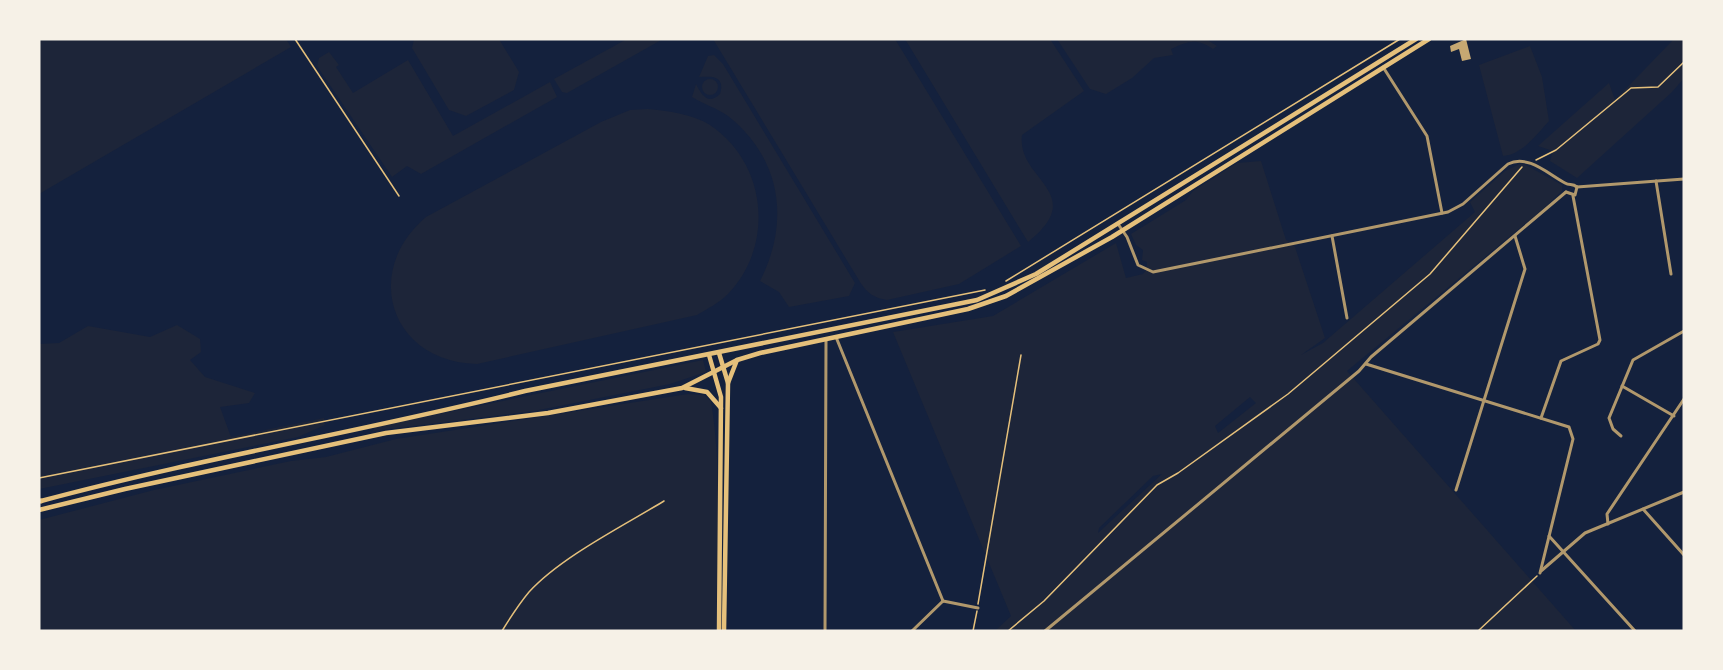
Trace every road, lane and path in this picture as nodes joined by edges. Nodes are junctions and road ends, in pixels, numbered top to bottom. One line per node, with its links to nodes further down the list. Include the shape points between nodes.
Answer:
1 (295, 39): 14 (path)
2 (1400, 39): 22 (path)
3 (1416, 39): 17 (main road)
4 (1429, 39): 6 (main road)
5 (1684, 62): 7 (path, via 1658,87 1632,88 1556,150)
6 (1383, 67): 16 (street, via 1427,136); 18 (main road)
7 (1533, 161)
8 (1526, 165): 65 (path, via 1430,274 1288,393 1157,485 1044,601)
9 (1684, 179): 10 (street)
10 (1656, 181): 12 (street); 21 (street)
11 (1568, 185): 12 (street); 13 (street); 16 (street, via 1530,163 1517,161 1508,164 1459,207)
12 (1577, 187): 15 (street)
13 (1566, 192): 15 (street); 20 (street)
14 (399, 196)
15 (1573, 196): 43 (street, via 1600,340 1561,361)
16 (1442, 213): 19 (street)
17 (1118, 224): 18 (street); 28 (main road, via 1036,274 977,300)
18 (1122, 229): 19 (street, via 1138,265 1153,272); 26 (main road, via 1051,273 989,303)
19 (1332, 236): 24 (street)
20 (1515, 236): 32 (street); 38 (street, via 1525,269)
21 (1671, 274)
22 (1004, 282)
23 (988, 289): 45 (path)
24 (1347, 318)
25 (1684, 331): 36 (street, via 1633,360)
26 (836, 338): 27 (main road); 57 (street)
27 (826, 340): 31 (main road); 62 (street)
28 (719, 353): 29 (main road); 33 (main road)
29 (709, 355): 34 (main road); 48 (main road, via 138,475)
30 (1021, 356): 58 (path)
31 (737, 360): 33 (main road); 35 (main road)
32 (1366, 364): 38 (street); 66 (street)
33 (724, 368): 34 (main road); 35 (main road)
34 (715, 373): 37 (main road); 41 (main road)
35 (728, 383): 40 (main road)
36 (1622, 386): 42 (street); 44 (street, via 1609,418)
37 (682, 388): 41 (main road, via 707,392); 51 (main road, via 548,413 386,433)
38 (1484, 399): 43 (street); 46 (street)
39 (1684, 399): 42 (street)
40 (727, 407): 41 (main road); 61 (main road)
41 (721, 408): 60 (main road)
42 (1674, 416): 52 (street, via 1607,514)
43 (1541, 418): 53 (street, via 1569,427 1573,439)
44 (1621, 436)
45 (39, 478)
46 (1456, 489)
47 (1684, 492): 50 (street)
48 (40, 501)
49 (664, 501): 59 (path, via 553,572 529,592)
50 (1643, 509): 52 (street); 55 (street)
51 (39, 510)
52 (1608, 524): 54 (street, via 1585,532)
53 (1549, 536): 54 (street); 56 (street)
54 (1563, 550): 56 (street); 68 (street)
55 (1684, 555)
56 (1540, 573): 67 (path)
57 (943, 602): 58 (street); 63 (street)
58 (978, 608): 64 (path)
59 (502, 631)
60 (719, 631)
61 (724, 631)
62 (825, 631)
63 (912, 631)
64 (973, 631)
65 (1008, 631)
66 (1045, 631)
67 (1478, 631)
68 (1635, 631)

